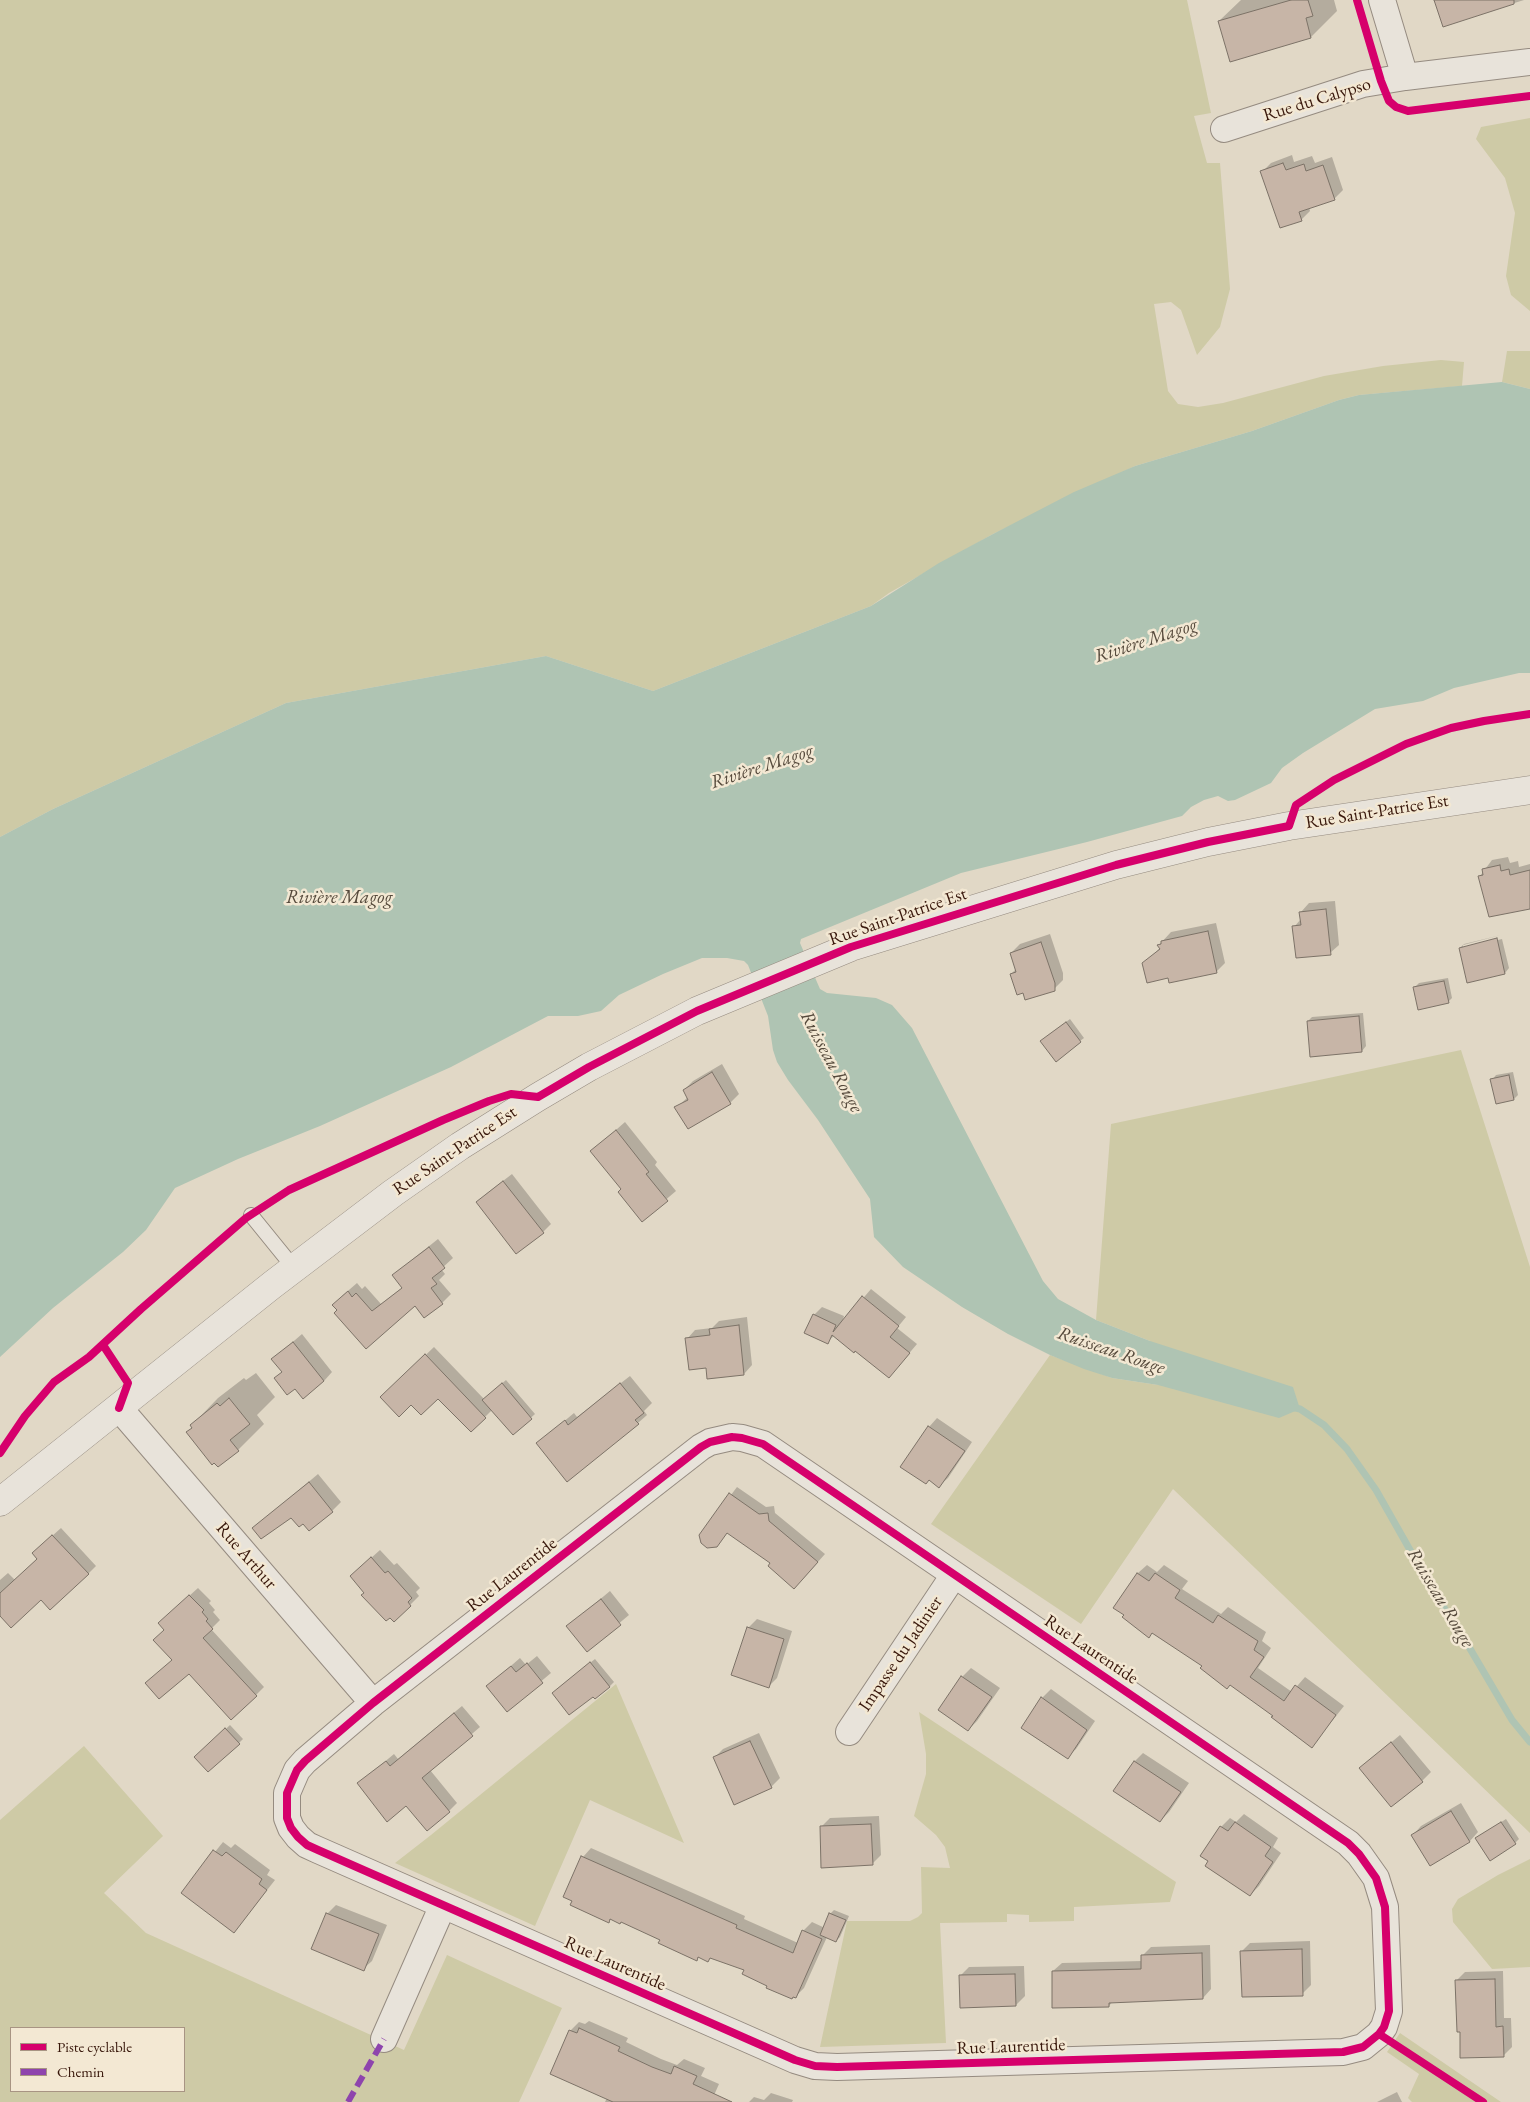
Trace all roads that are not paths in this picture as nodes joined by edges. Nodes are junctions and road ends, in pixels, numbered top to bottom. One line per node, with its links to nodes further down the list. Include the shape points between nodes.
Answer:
1 (1382, 0): 3 (street)
2 (1530, 62): 3 (street, Rue du Calypso)
3 (1405, 77): 4 (street, Rue du Calypso, via 1337,91)
4 (1224, 129)
5 (1530, 790): 7 (street, Rue Saint-Patrice Est, via 1289,826 1134,860 851,947 697,1011 538,1097 460,1146)
6 (251, 1215): 7 (lane)
7 (294, 1268): 8 (street, Rue Saint-Patrice Est)
8 (119, 1408): 9 (street, Rue Saint-Patrice Est); 11 (street, Rue Arthur)
9 (0, 1502)
10 (954, 1575): 11 (street, Rue Laurentide, via 763,1444 742,1438 721,1439 701,1447); 12 (street, Impasse du Jadinier); 13 (street, Rue Laurentide, via 1348,1843 1359,1854 1376,1878 1385,1906 1389,2010 1384,2027 1372,2042 1343,2052 816,2066 786,2056)
11 (373, 1703): 13 (street, Rue Laurentide, via 297,1770 287,1793 287,1818 291,1828 307,1845)
12 (849, 1732)
13 (443, 1905): 14 (street)
14 (384, 2040)

